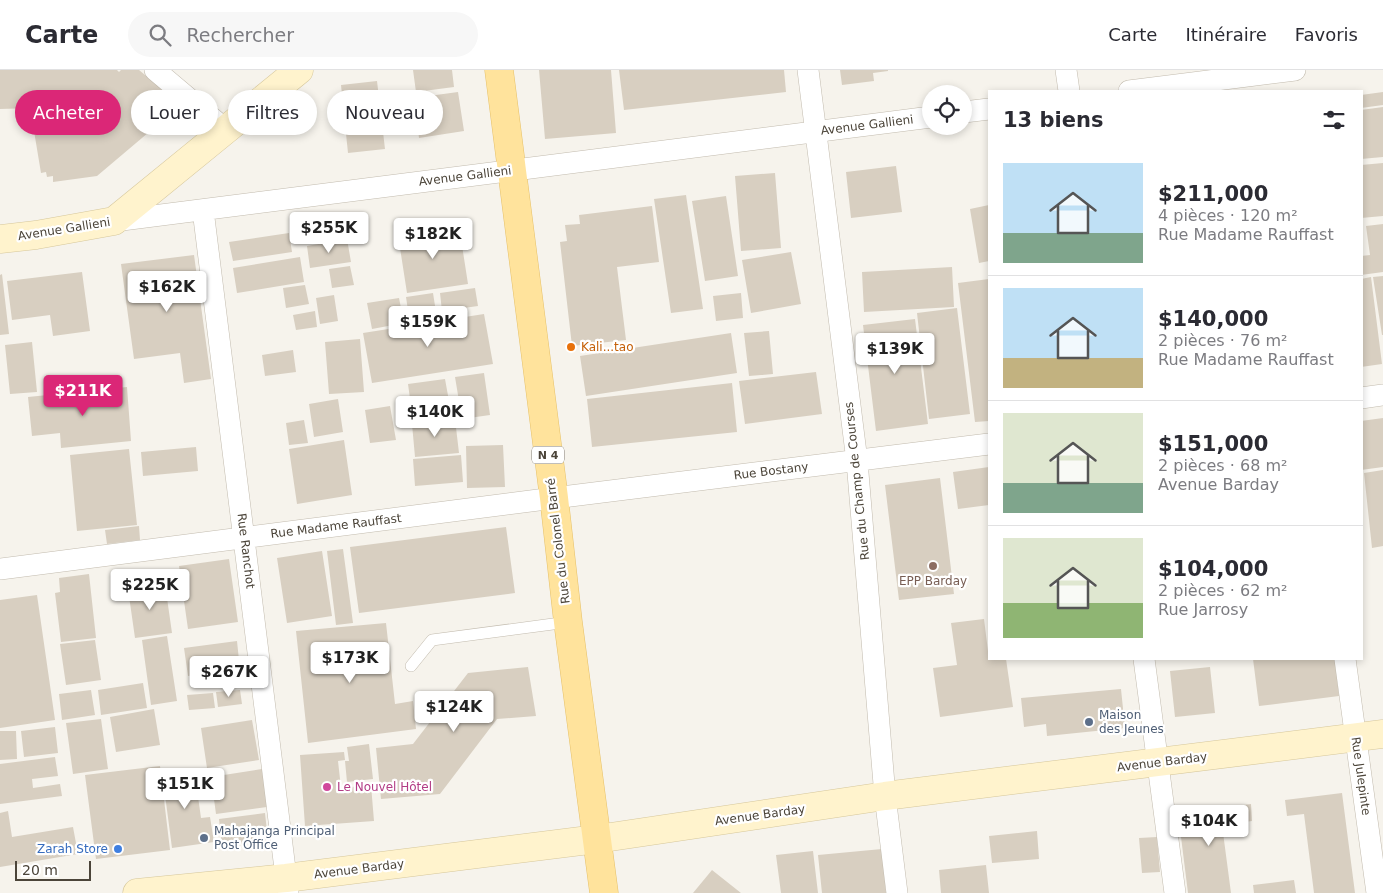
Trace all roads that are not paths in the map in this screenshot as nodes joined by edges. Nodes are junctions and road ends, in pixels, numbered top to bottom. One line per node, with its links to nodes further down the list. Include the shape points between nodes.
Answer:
1 (155, 70): 12 (street)
2 (299, 70): 12 (main road)
3 (499, 70): 14 (main road, Rue du Colonel Barré / N 4)
4 (808, 70): 13 (street, Rue du Champ de Courses)
5 (1066, 70): 7 (street)
6 (1280, 76): 8 (street)
7 (1069, 90)
8 (1139, 90)
9 (988, 109): 10 (street)
10 (972, 111)
11 (922, 118): 13 (street, Avenue Gallieni)
12 (226, 130): 16 (main road)
13 (816, 131): 14 (street, Avenue Gallieni); 21 (street, Rue du Champ de Courses)
14 (512, 170): 15 (street, Avenue Gallieni); 22 (main road, Rue du Colonel Barré / N 4)
15 (203, 210): 16 (street, Avenue Gallieni); 23 (street, Rue Ranchot)
16 (114, 221): 17 (main road, Avenue Gallieni)
17 (0, 239)
18 (1383, 395): 19 (street)
19 (1363, 398)
20 (988, 444): 21 (street, Rue Bostany)
21 (857, 461): 22 (street, Rue Bostany); 32 (street, Rue du Champ de Courses)
22 (554, 498): 23 (street, Rue Madame Rauffast); 25 (main road, Rue du Colonel Barré / N 4)
23 (244, 538): 24 (street, Rue Madame Rauffast); 34 (street, Rue Ranchot)
24 (0, 569)
25 (568, 622): 28 (lane, via 432,640); 33 (main road, Rue du Colonel Barré / N 4)
26 (1144, 660): 31 (street)
27 (1345, 660): 30 (street, Rue Julepinte)
28 (411, 666)
29 (1383, 734): 30 (main road, Avenue Barday)
30 (1356, 738): 31 (main road, Avenue Barday); 39 (street, Rue Julepinte)
31 (1158, 762): 32 (main road, Avenue Barday); 38 (street)
32 (884, 796): 33 (main road, Avenue Barday); 37 (street, Rue du Champ de Courses)
33 (597, 839): 34 (main road, Avenue Barday); 36 (main road, Rue du Colonel Barré / N 4)
34 (287, 886): 35 (main road, Avenue Barday)
35 (137, 893)
36 (604, 893)
37 (897, 893)
38 (1175, 893)
39 (1377, 893)

